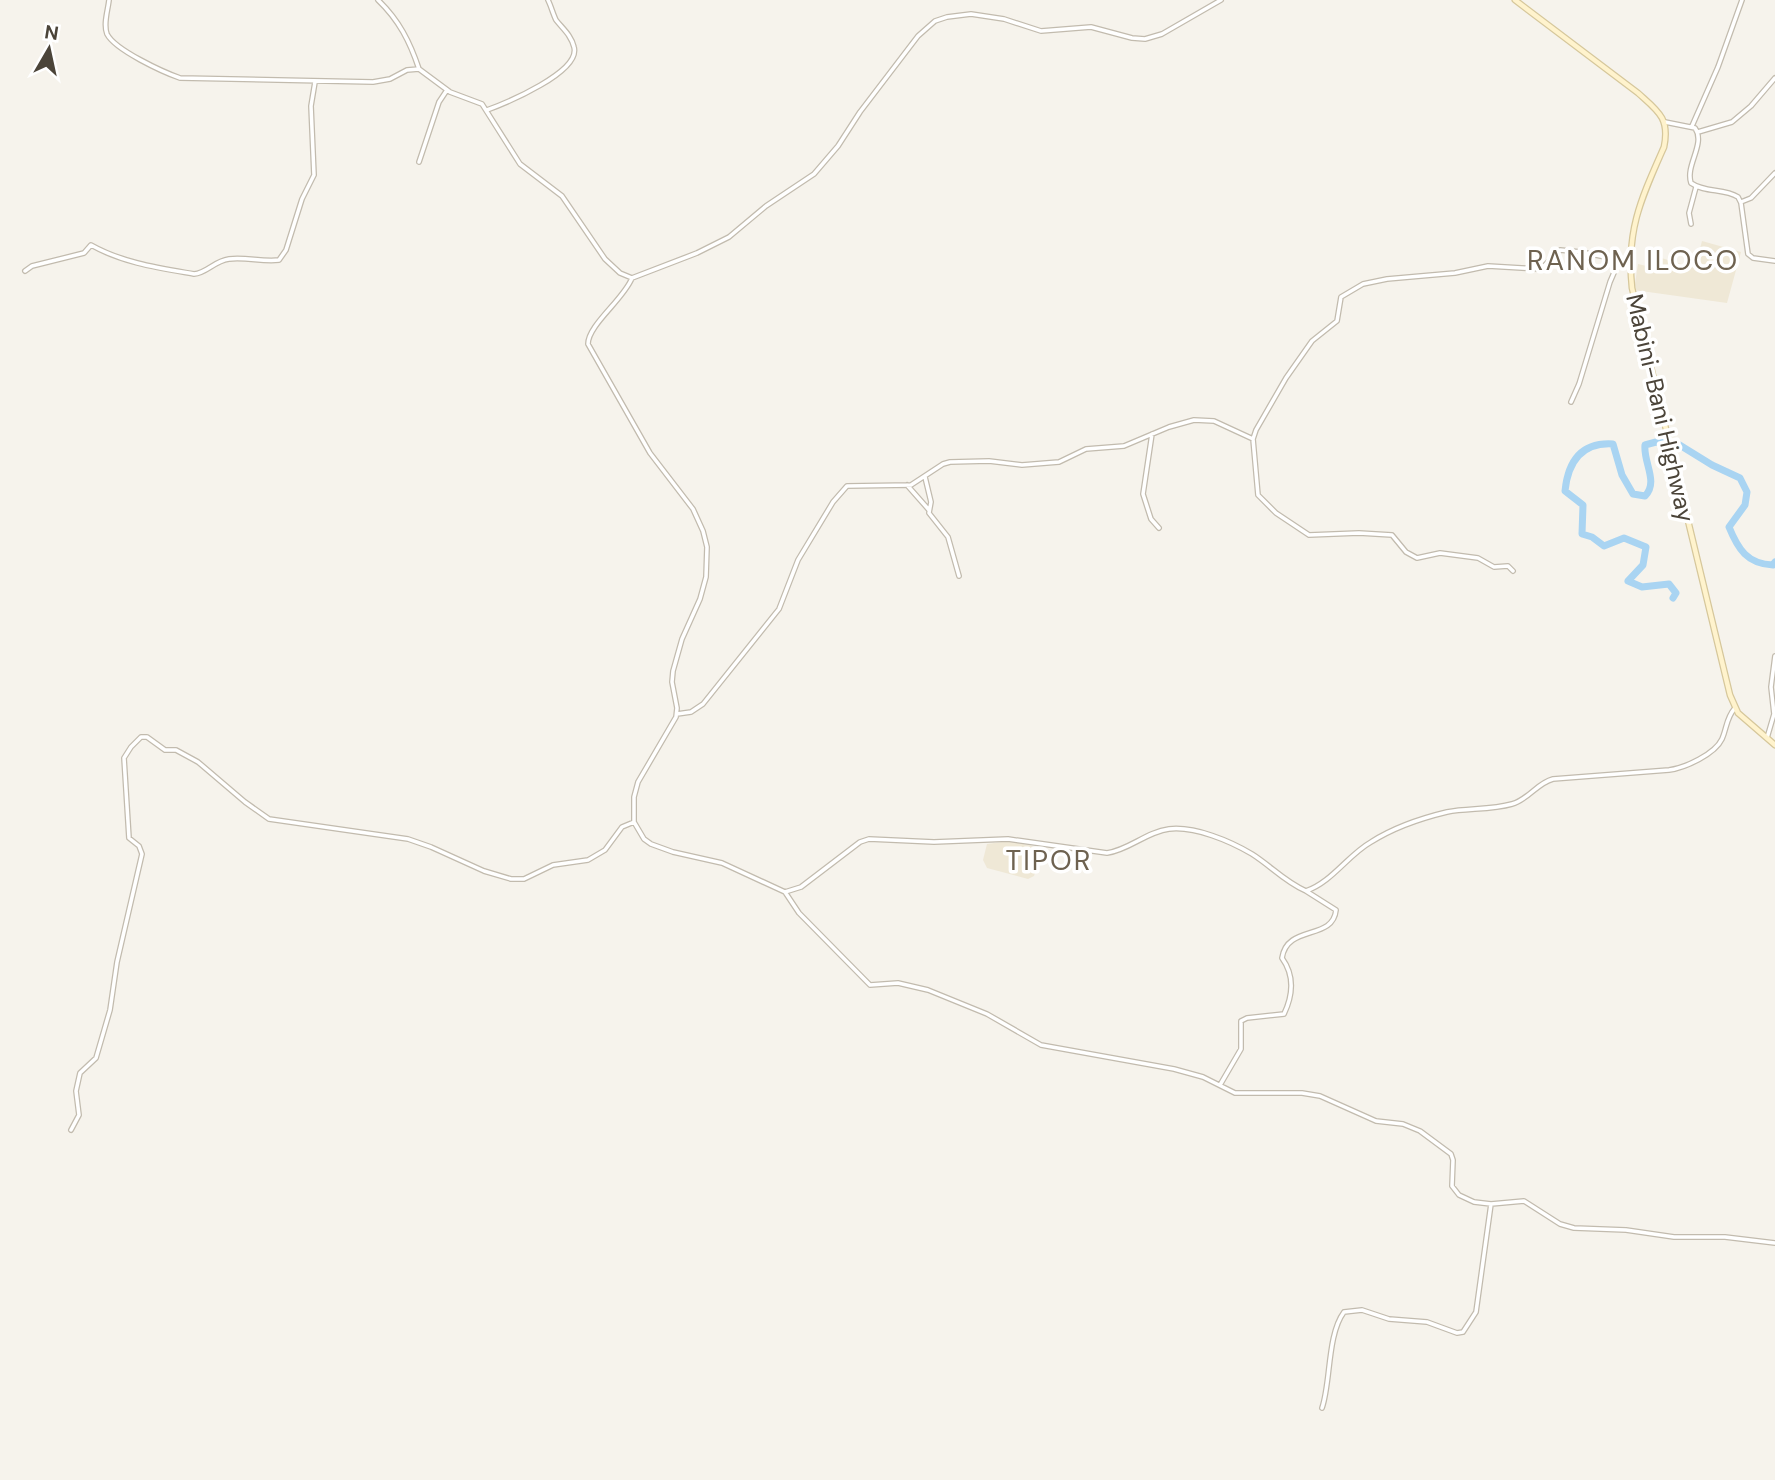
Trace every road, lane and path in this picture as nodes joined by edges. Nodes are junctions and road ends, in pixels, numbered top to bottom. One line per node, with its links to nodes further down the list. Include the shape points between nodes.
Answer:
1 (109, 0): 9 (street, via 108,36 172,75)
2 (378, 0): 7 (street, via 397,19)
3 (548, 0): 11 (street, via 569,34 575,51 572,60 562,72)
4 (1221, 0): 24 (street, via 1145,39 1091,27 1041,30 971,15 935,21 918,36 814,174 729,237)
5 (1515, 0): 12 (main road, via 1638,93)
6 (1742, 0): 13 (street)
7 (419, 69): 9 (street, via 373,82); 10 (street)
8 (1775, 78): 14 (street, via 1732,122)
9 (315, 82): 23 (street, via 311,106 314,175 279,260 228,259 194,274 147,266 90,245 84,253)
10 (447, 90): 11 (street, via 477,101); 15 (street)
11 (487, 110): 24 (street, via 520,164 562,196 605,259)
12 (1665, 122): 13 (street); 22 (main road, Mabini-Bani Highway, via 1664,147 1635,217)
13 (1692, 126): 14 (street)
14 (1698, 132): 17 (street, via 1689,177)
15 (419, 162)
16 (1775, 173): 18 (street)
17 (1696, 187): 18 (street, via 1732,193); 19 (street)
18 (1741, 202): 21 (street, via 1748,254)
19 (1691, 224)
20 (1619, 261): 22 (street); 25 (street); 27 (street, via 1560,250 1541,269 1481,267 1357,287 1342,297 1336,321 1312,341)
21 (1775, 261)
22 (1630, 262): 35 (main road, Mabini-Bani Highway, via 1639,324)
23 (25, 271)
24 (632, 278): 36 (street, via 587,341 645,445 693,509 705,539 706,577 673,671)
25 (1571, 402)
26 (1152, 434): 27 (street, via 1184,421 1205,420); 28 (street, via 1124,446 1086,449 1059,463 950,462); 31 (street, via 1143,494)
27 (1253, 439): 32 (street, via 1258,495 1304,533 1392,535 1417,558 1436,553 1468,556)
28 (925, 477): 29 (street); 30 (street)
29 (907, 485): 30 (street); 36 (street, via 855,484 845,488 798,561 773,617 703,704)
30 (929, 510): 33 (street, via 948,537)
31 (1159, 528)
32 (1513, 571)
33 (959, 576)
34 (1775, 656): 37 (street, via 1774,715)
35 (1735, 708): 37 (main road); 40 (street, via 1720,742 1686,766 1553,779 1512,804 1444,813 1372,841)
36 (677, 714): 39 (street, via 638,782)
37 (1767, 738): 38 (main road)
38 (1775, 745)
39 (634, 822): 41 (street, via 644,839 656,847 722,863); 43 (street, via 622,827 605,849 588,860 553,865 511,879 408,839 270,819 198,762 141,737 124,758 123,767 129,838 142,853 110,1010 96,1058 80,1073 76,1091 79,1115)
40 (1306, 891): 41 (street, via 1227,842 1175,829 1158,831 1107,853 1008,839 869,839 801,887); 42 (street, via 1334,908 1335,916 1330,924 1293,938 1284,948 1282,958 1289,969 1292,992 1284,1014 1241,1021 1241,1049)
41 (785, 892): 42 (street, via 799,913 870,985 898,983 928,990 987,1014 1041,1045 1174,1069)
42 (1220, 1085): 44 (street, via 1235,1093 1311,1094 1376,1121 1420,1131 1451,1154 1451,1182 1459,1195)
43 (71, 1130)
44 (1491, 1204): 45 (street, via 1524,1202 1574,1228); 46 (street, via 1477,1307 1463,1332 1362,1310 1344,1312 1335,1332)
45 (1775, 1243)
46 (1322, 1408)

